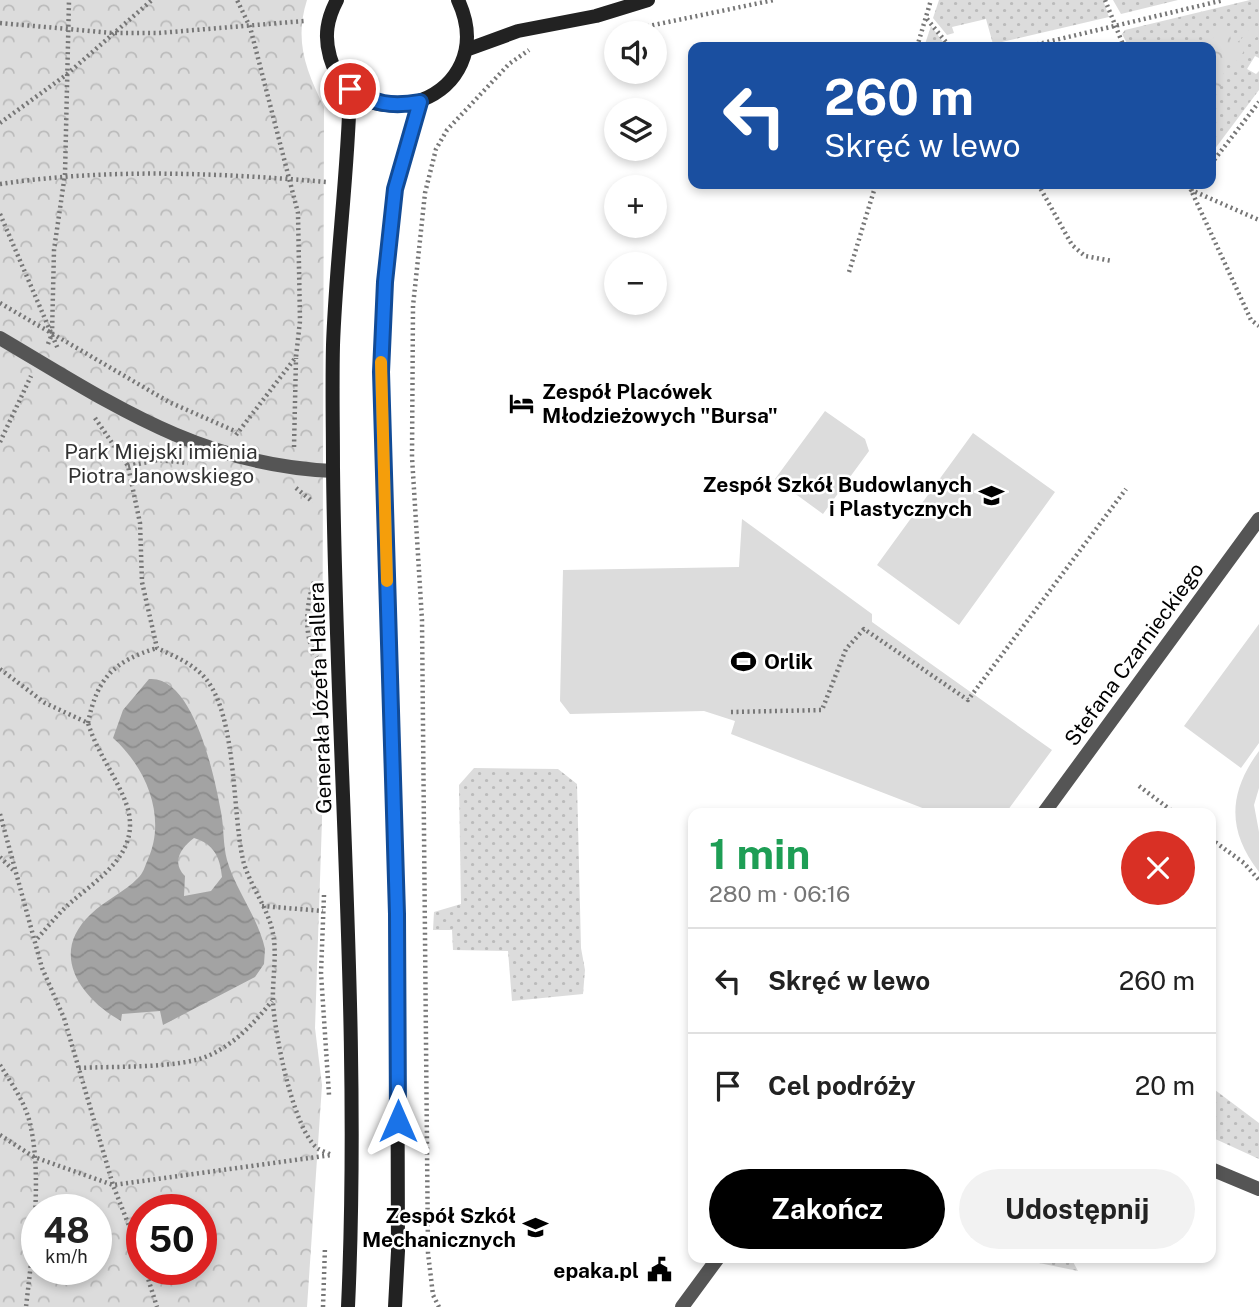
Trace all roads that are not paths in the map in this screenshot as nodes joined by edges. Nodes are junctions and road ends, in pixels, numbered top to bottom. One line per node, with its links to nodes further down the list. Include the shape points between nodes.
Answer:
1 (337, 0): 5 (main road, via 329,15 326,41 334,67)
2 (460, 0): 4 (main road)
3 (648, 0): 4 (main road, via 596,16 518,31)
4 (467, 50): 6 (main road, via 450,82)
5 (350, 89): 6 (main road, via 371,102 396,106); 8 (main road, Generała Józefa Hallera, via 333,343)
6 (420, 102): 15 (main road, via 395,189 381,372 397,914)
7 (0, 338): 8 (street, via 179,438 221,454 294,469)
8 (334, 471): 14 (main road, Generała Józefa Hallera, via 352,1022)
9 (1259, 519): 10 (street, Stefana Czarnieckiego)
10 (1048, 808)
11 (1216, 1171): 12 (street)
12 (1259, 1189)
13 (714, 1263): 16 (street)
14 (348, 1307)
15 (395, 1307)
16 (682, 1307)

